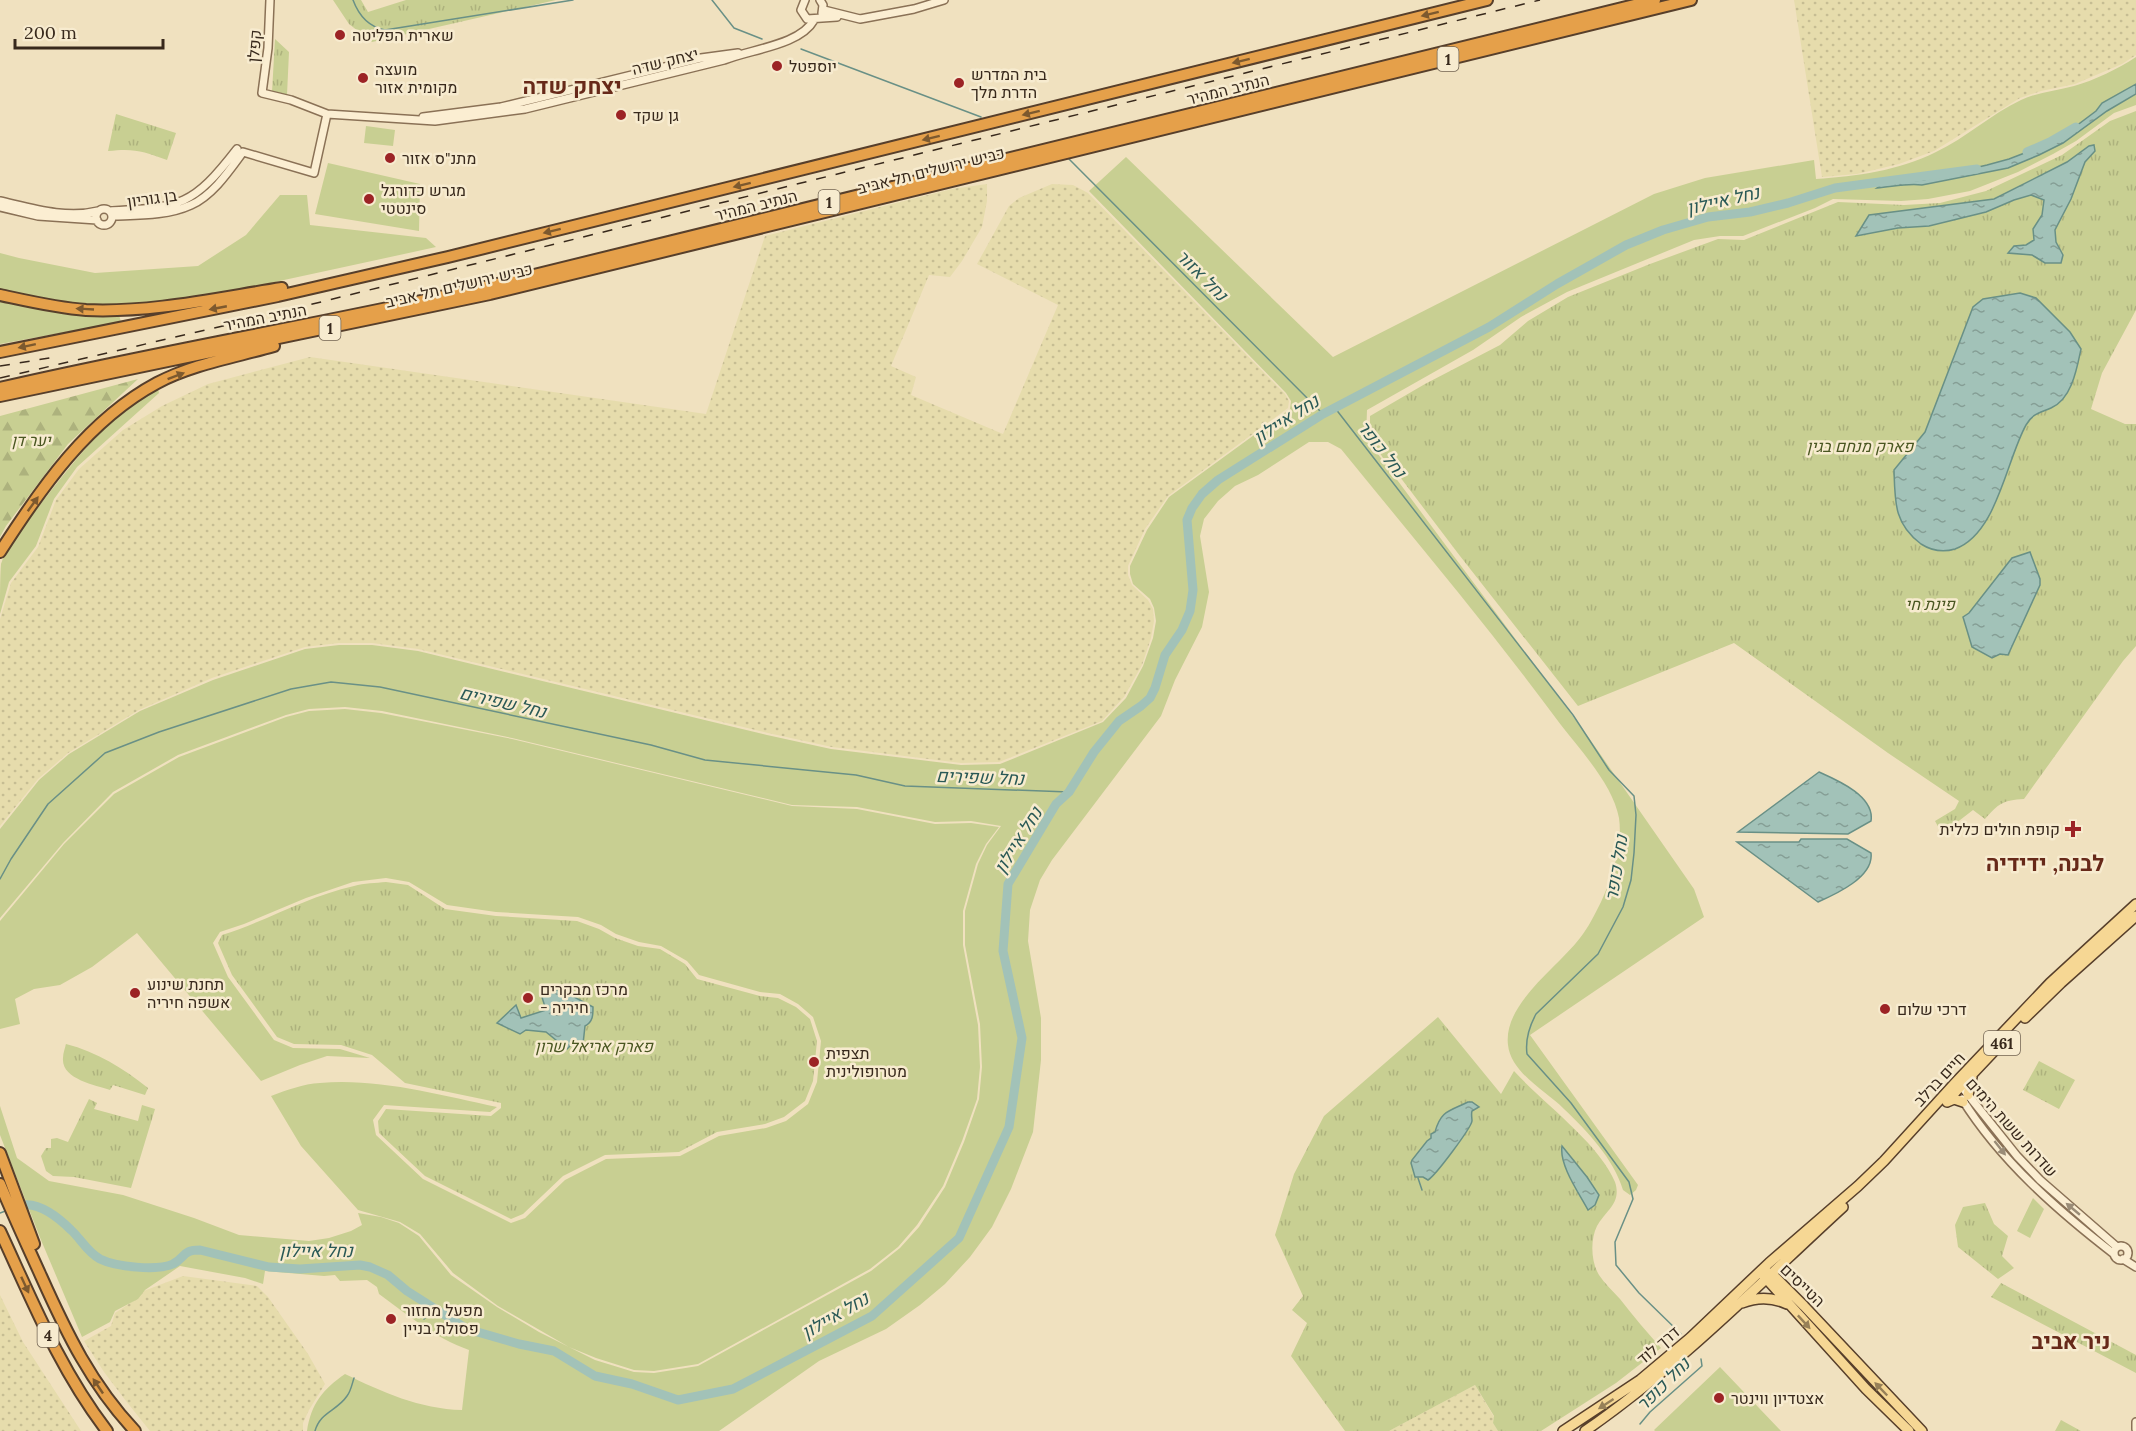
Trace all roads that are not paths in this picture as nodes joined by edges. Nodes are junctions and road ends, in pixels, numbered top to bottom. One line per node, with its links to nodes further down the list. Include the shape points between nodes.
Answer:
1 (270, 0): 11 (street, קפלן)
2 (820, 0): 8 (street)
3 (944, 0): 9 (street, via 880,16)
4 (1487, 0): 18 (highway, כביש ירושלים תל אביב / 1, one-way to 18)
5 (1655, 0): 23 (highway, הנתיב המהיר / 1, via 481,288)
6 (1691, 0): 20 (highway, כביש ירושלים תל אביב / 1, via 568,276)
7 (803, 1): 10 (street, via 801,10)
8 (824, 10): 9 (street); 10 (street)
9 (843, 16): 10 (street)
10 (813, 19): 12 (street, יצחק שדה, via 805,32 791,40 525,109 435,122)
11 (262, 93): 12 (street, יצחק שדה)
12 (327, 114): 16 (street, בן גוריון, via 314,173 240,151 213,190 192,205 165,213)
13 (0, 201): 15 (street, via 83,215)
14 (0, 207): 17 (street, via 38,216)
15 (98, 211): 16 (street, via 105,208); 17 (street)
16 (111, 214): 17 (street, via 111,221 105,225)
17 (97, 220)
18 (357, 278): 19 (highway, one-way to 19, via 136,309 80,309); 21 (highway, כביש ירושלים תל אביב / 1, one-way to 21)
19 (0, 294)
20 (383, 317): 22 (highway, כביש ירושלים תל אביב / 1); 26 (highway, one-way to 20, via 54,474 79,446 105,419 157,383 211,363)
21 (0, 352)
22 (62, 382): 24 (highway, כביש ירושלים תל אביב / 1); 25 (highway)
23 (0, 388)
24 (0, 396)
25 (0, 402)
26 (0, 552)
27 (2136, 904): 30 (main road, חיים ברלב / 461, via 2054,980)
28 (2136, 916): 29 (main road, חיים ברלב / 461, via 2056,988)
29 (1974, 1072): 30 (main road, חיים ברלב / 461); 31 (main road)
30 (1958, 1086): 31 (street, שדרות ששת הימים); 32 (main road, חיים ברלב / 461); 42 (main road, חיים ברלב / 461)
31 (1965, 1098): 32 (main road); 36 (street, שדרות ששת הימים, via 2010,1161 2037,1190 2078,1226)
32 (1945, 1103): 39 (main road, חיים ברלב / 461, via 1885,1168)
33 (0, 1153): 34 (highway)
34 (6, 1188): 49 (highway, 4, one-way to 34, via 99,1389 63,1323)
35 (0, 1231): 48 (highway, 4, one-way to 48, via 52,1345)
36 (2116, 1251): 37 (street, via 2124,1247); 40 (street, via 2116,1258)
37 (2127, 1252): 38 (street); 40 (street)
38 (2136, 1257)
39 (1786, 1259): 42 (main road, חיים ברלב / 461); 43 (main road, via 1780,1275)
40 (2123, 1259): 41 (street)
41 (2136, 1267)
42 (1766, 1274): 43 (main road, הטייסים); 44 (main road, הטייסים); 45 (main road, דרך לוד / 461); 50 (main road, דרך לוד / 461, one-way to 50, via 1640,1380)
43 (1783, 1286): 53 (main road, הטייסים, one-way to 43)
44 (1788, 1304): 45 (main road, via 1759,1298); 52 (main road, הטייסים, one-way to 52)
45 (1732, 1309): 51 (main road, דרך לוד / 461, via 1662,1372)
46 (2136, 1422): 47 (street)
47 (2136, 1430)
48 (107, 1431)
49 (135, 1431)
50 (1563, 1431)
51 (1586, 1431)
52 (1909, 1431)
53 (1922, 1431)

